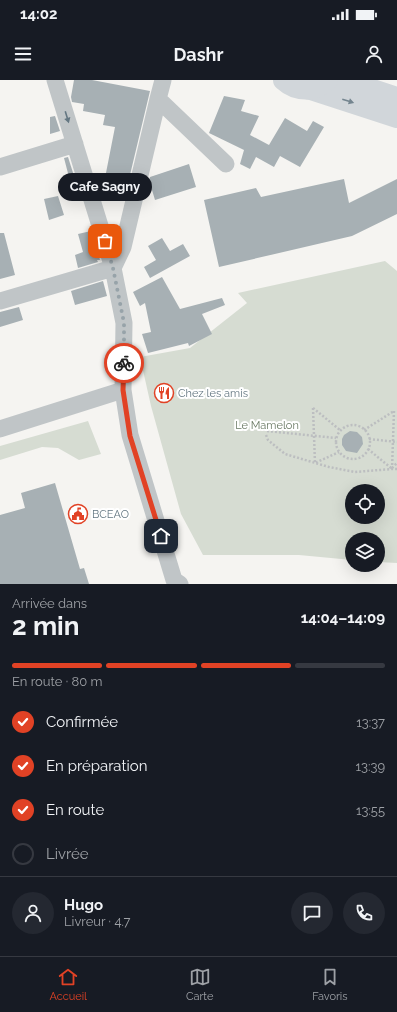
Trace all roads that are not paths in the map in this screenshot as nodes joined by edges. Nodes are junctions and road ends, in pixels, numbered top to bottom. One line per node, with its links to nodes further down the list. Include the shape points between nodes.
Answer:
1 (56, 80): 9 (street, one-way to 9)
2 (163, 80): 7 (street)
3 (284, 80): 5 (main road, via 303,89)
4 (342, 80): 6 (main road)
5 (319, 84): 8 (main road, one-way to 8)
6 (397, 98)
7 (158, 99): 10 (street); 12 (street, via 124,248)
8 (397, 117)
9 (75, 144): 11 (street); 12 (street)
10 (226, 164)
11 (0, 167)
12 (113, 268): 13 (street); 14 (street, via 124,323)
13 (0, 301)
14 (123, 390): 15 (street); 16 (street, via 130,436)
15 (0, 429)
16 (176, 583)

